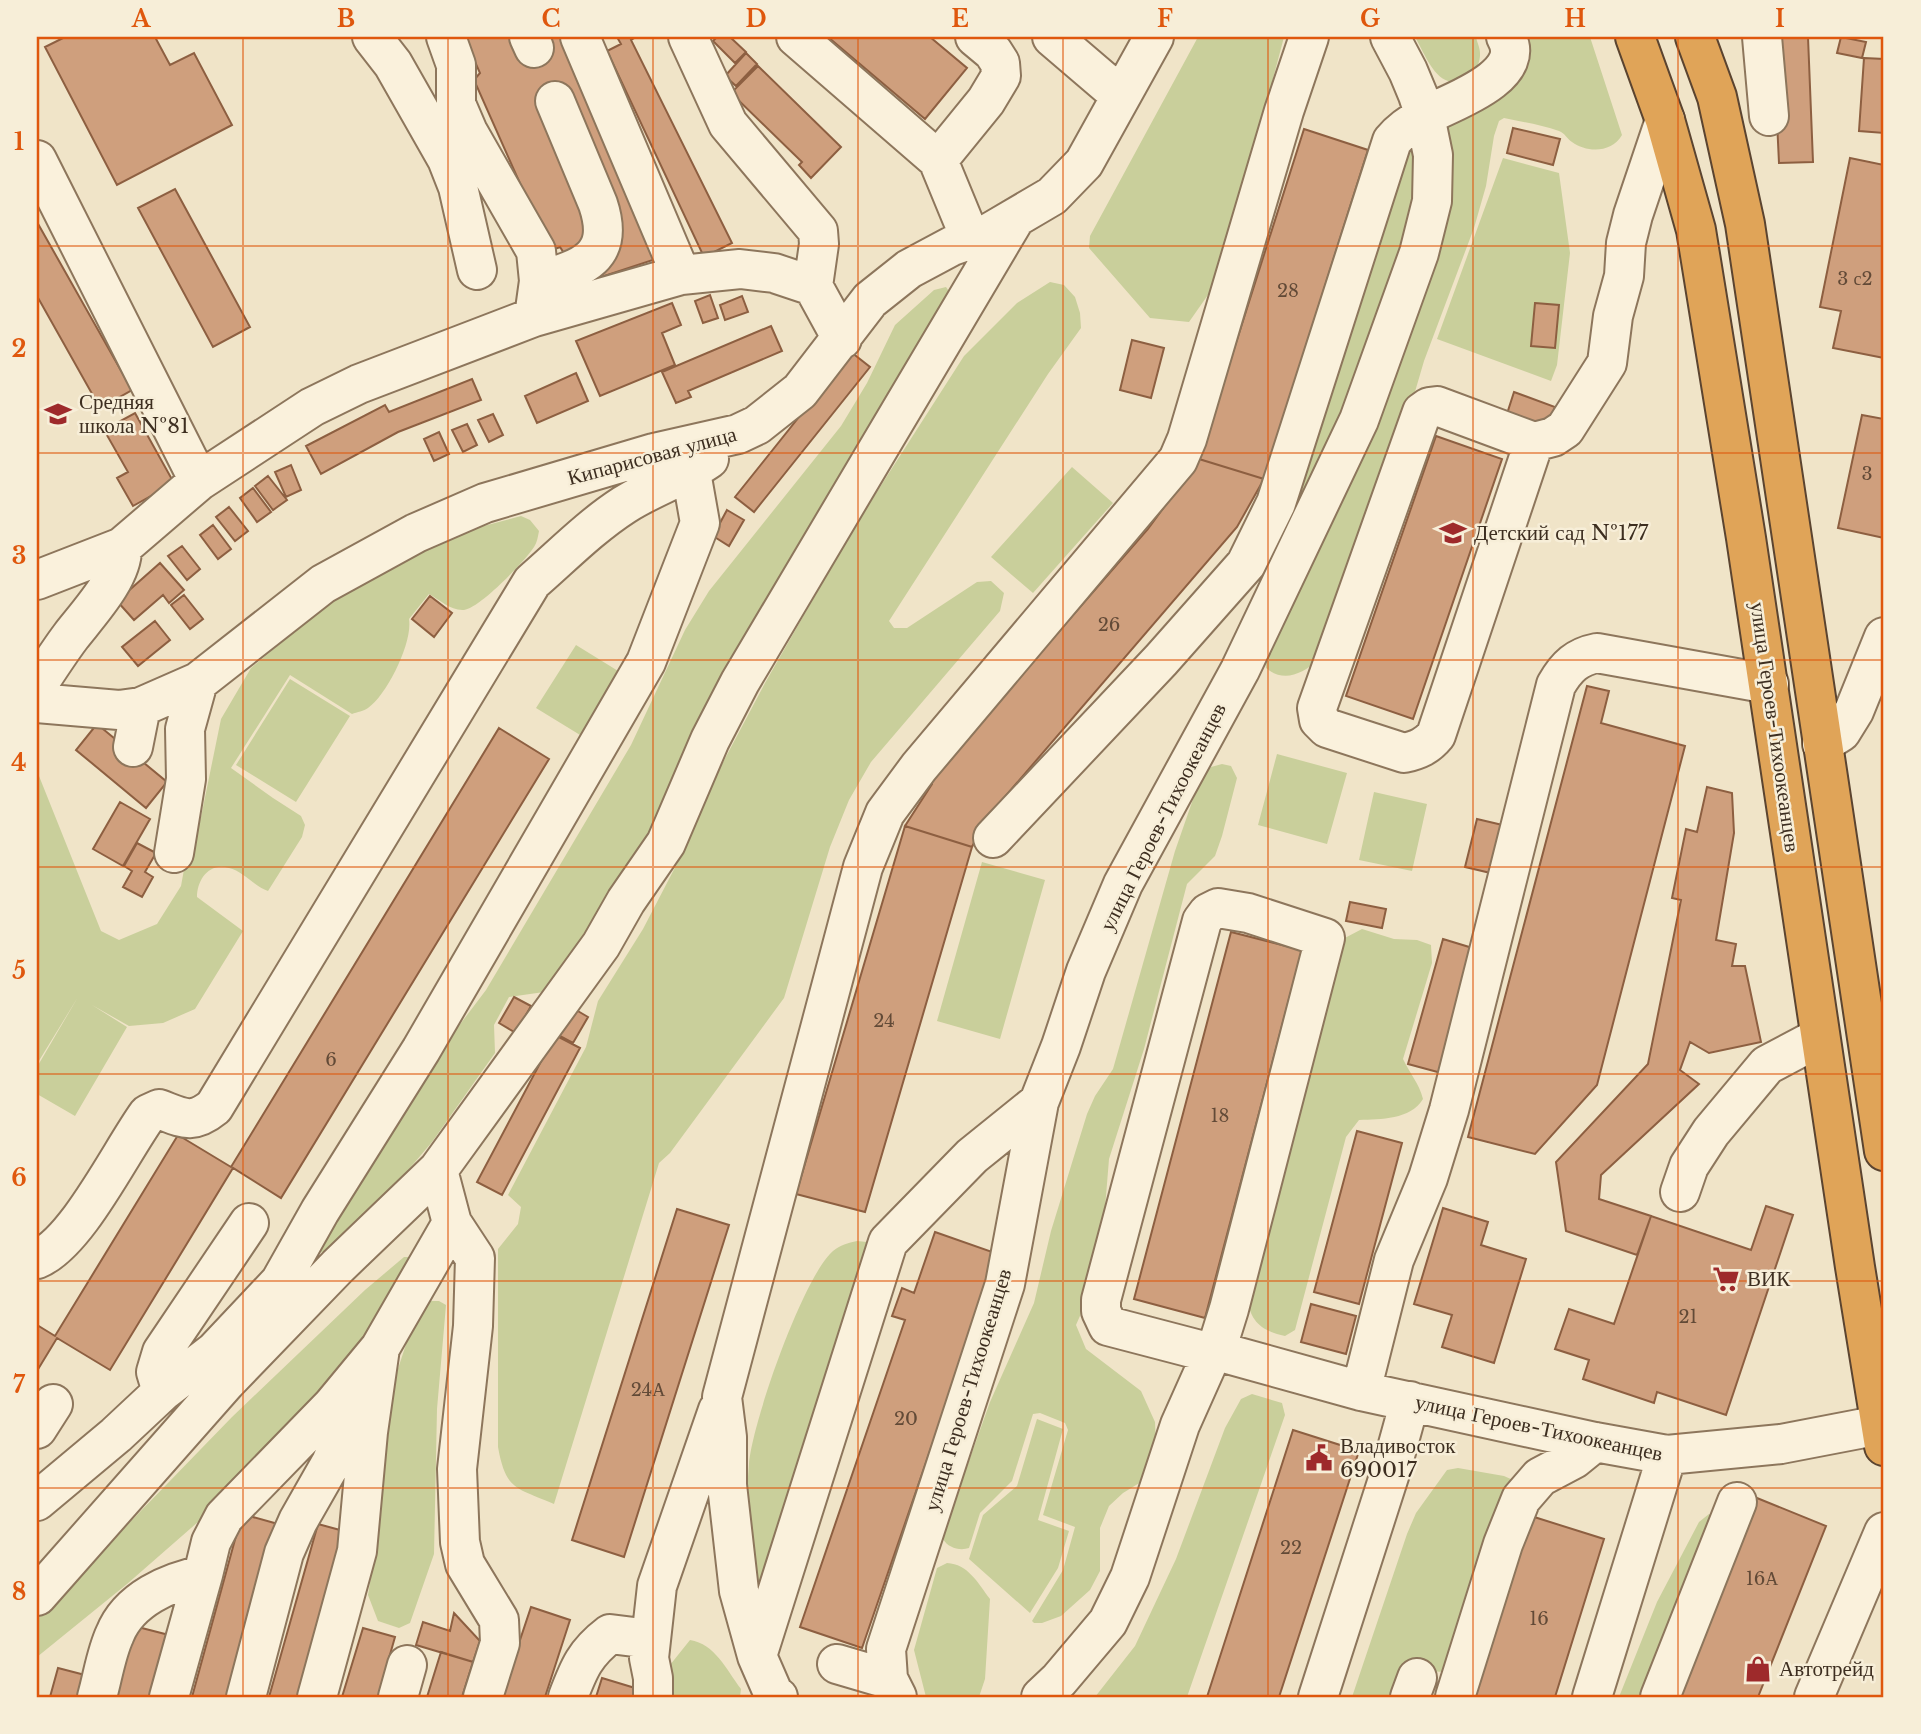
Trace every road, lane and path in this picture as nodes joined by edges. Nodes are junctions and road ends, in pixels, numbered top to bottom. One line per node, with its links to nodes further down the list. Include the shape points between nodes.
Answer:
1 (372, 37): 24 (street, via 393,64 447,159)
2 (446, 37): 27 (street, via 456,65 456,104 536,251)
3 (580, 37): 25 (street)
4 (688, 37): 26 (street, via 728,124 818,231)
5 (796, 37): 21 (street)
6 (975, 37): 21 (street, via 993,52 1001,76)
7 (1052, 37): 15 (street)
8 (1154, 37): 15 (street, Кипарисовая улица)
9 (1309, 37): 58 (street, via 1178,460 885,813 863,867)
10 (1390, 37): 17 (street, улица Героев-Тихоокеанцев)
11 (1506, 37): 17 (street, via 1508,57 1491,82)
12 (1634, 37): 19 (highway, улица Героев-Тихоокеанцев)
13 (1695, 37): 41 (highway, улица Героев-Тихоокеанцев, via 1717,97 1745,224)
14 (1762, 37): 18 (street)
15 (1121, 96): 22 (street, Кипарисовая улица, via 1084,163 1052,196)
16 (555, 102): 27 (street, via 598,204 602,239 591,259)
17 (1425, 116): 43 (street, via 1392,141 1276,503 1246,564); 46 (street, улица Героев-Тихоокеанцев, via 1433,155 1432,201 1419,253 1359,420 1240,670 1123,884)
18 (1769, 116)
19 (1665, 120): 30 (street, via 1626,243 1606,363 1565,429); 37 (highway, улица Героев-Тихоокеанцев, via 1696,230)
20 (37, 160): 32 (street)
21 (938, 160): 23 (street)
22 (1014, 220): 23 (street, Кипарисовая улица); 48 (street, via 740,682 666,843 601,945)
23 (971, 240): 28 (street, Кипарисовая улица, via 909,269 870,300)
24 (477, 270)
25 (681, 275): 26 (street, via 740,269 774,273); 27 (street)
26 (813, 286): 28 (street)
27 (537, 299): 32 (street, via 312,407)
28 (842, 339): 29 (street, Кипарисовая улица, via 800,391)
29 (757, 425): 31 (street); 36 (street, Кипарисовая улица, via 485,503 416,533 323,584)
30 (1534, 442): 30 (street, via 1437,406 1422,412 1317,708 1319,720 1327,728 1404,752 1415,751 1436,735)
31 (691, 472): 52 (street, via 622,507 532,582 214,1107 188,1120 159,1109 148,1114 76,1224 48,1255); 55 (street, via 700,523 646,662 421,1050 280,1282)
32 (199, 481): 33 (street)
33 (122, 547): 34 (street); 38 (street, via 123,556 99,603)
34 (37, 580)
35 (1884, 637): 41 (street, via 1854,711 1841,732)
36 (198, 682): 40 (street, Кипарисовая улица); 44 (street, via 184,729 186,779)
37 (1769, 684): 45 (highway, улица Героев-Тихоокеанцев); 56 (street, via 1597,653 1583,656 1564,671 1556,685 1449,1110 1428,1178 1394,1260)
38 (37, 686)
39 (37, 703): 40 (street, Кипарисовая улица, via 119,710)
40 (141, 707): 42 (street)
41 (1822, 744): 47 (highway, улица Героев-Тихоокеанцев)
42 (133, 747)
43 (993, 838)
44 (174, 853)
45 (1820, 1037): 49 (street, via 1767,1065 1711,1132 1689,1166); 60 (highway, улица Героев-Тихоокеанцев)
46 (1039, 1102): 69 (street, via 972,1156 888,1242); 71 (street, улица Героев-Тихоокеанцев, via 1005,1283 886,1648)
47 (1884, 1152)
48 (438, 1170): 51 (street); 55 (street, via 338,1266)
49 (1680, 1192)
50 (249, 1223): 57 (street, via 162,1352 156,1372)
51 (452, 1223): 53 (street); 76 (street, via 475,1258 473,1326 457,1469 460,1542 465,1564 499,1620 500,1643)
52 (37, 1259)
53 (380, 1348): 66 (street, via 332,1406 224,1517 211,1542); 74 (street, via 331,1463 284,1553); 75 (street, via 357,1551)
54 (1215, 1354): 54 (street, улица Героев-Тихоокеанцев, via 1325,947 1325,938 1218,908 1202,921 1101,1300 1108,1326); 56 (street, улица Героев-Тихоокеанцев); 80 (street, via 1180,1425 1130,1577 1108,1622)
55 (221, 1367): 57 (street); 67 (street)
56 (1361, 1391): 59 (street, улица Героев-Тихоокеанцев)
57 (162, 1392): 63 (street)
58 (722, 1397): 68 (street, via 660,1571); 69 (street, via 739,1591)
59 (1410, 1401): 61 (street, улица Героев-Тихоокеанцев); 81 (street)
60 (1882, 1435): 62 (street, улица Героев-Тихоокеанцев)
61 (1595, 1442): 62 (street, улица Героев-Тихоокеанцев); 82 (street, via 1540,1478 1521,1499)
62 (1667, 1455): 83 (street)
63 (37, 1501)
64 (1737, 1502): 84 (street)
65 (1884, 1532): 85 (street)
66 (203, 1575): 72 (street, via 168,1585 128,1614 115,1632); 73 (street)
67 (37, 1596)
68 (650, 1639): 77 (street, via 610,1634 580,1664); 78 (street)
69 (757, 1656): 79 (street)
70 (837, 1664): 71 (street)
71 (893, 1688)
72 (97, 1697)
73 (169, 1697)
74 (246, 1697)
75 (317, 1697)
76 (483, 1697)
77 (568, 1697)
78 (653, 1697)
79 (775, 1697)
80 (1041, 1697)
81 (1318, 1697)
82 (1455, 1697)
83 (1592, 1697)
84 (1660, 1697)
85 (1814, 1697)

